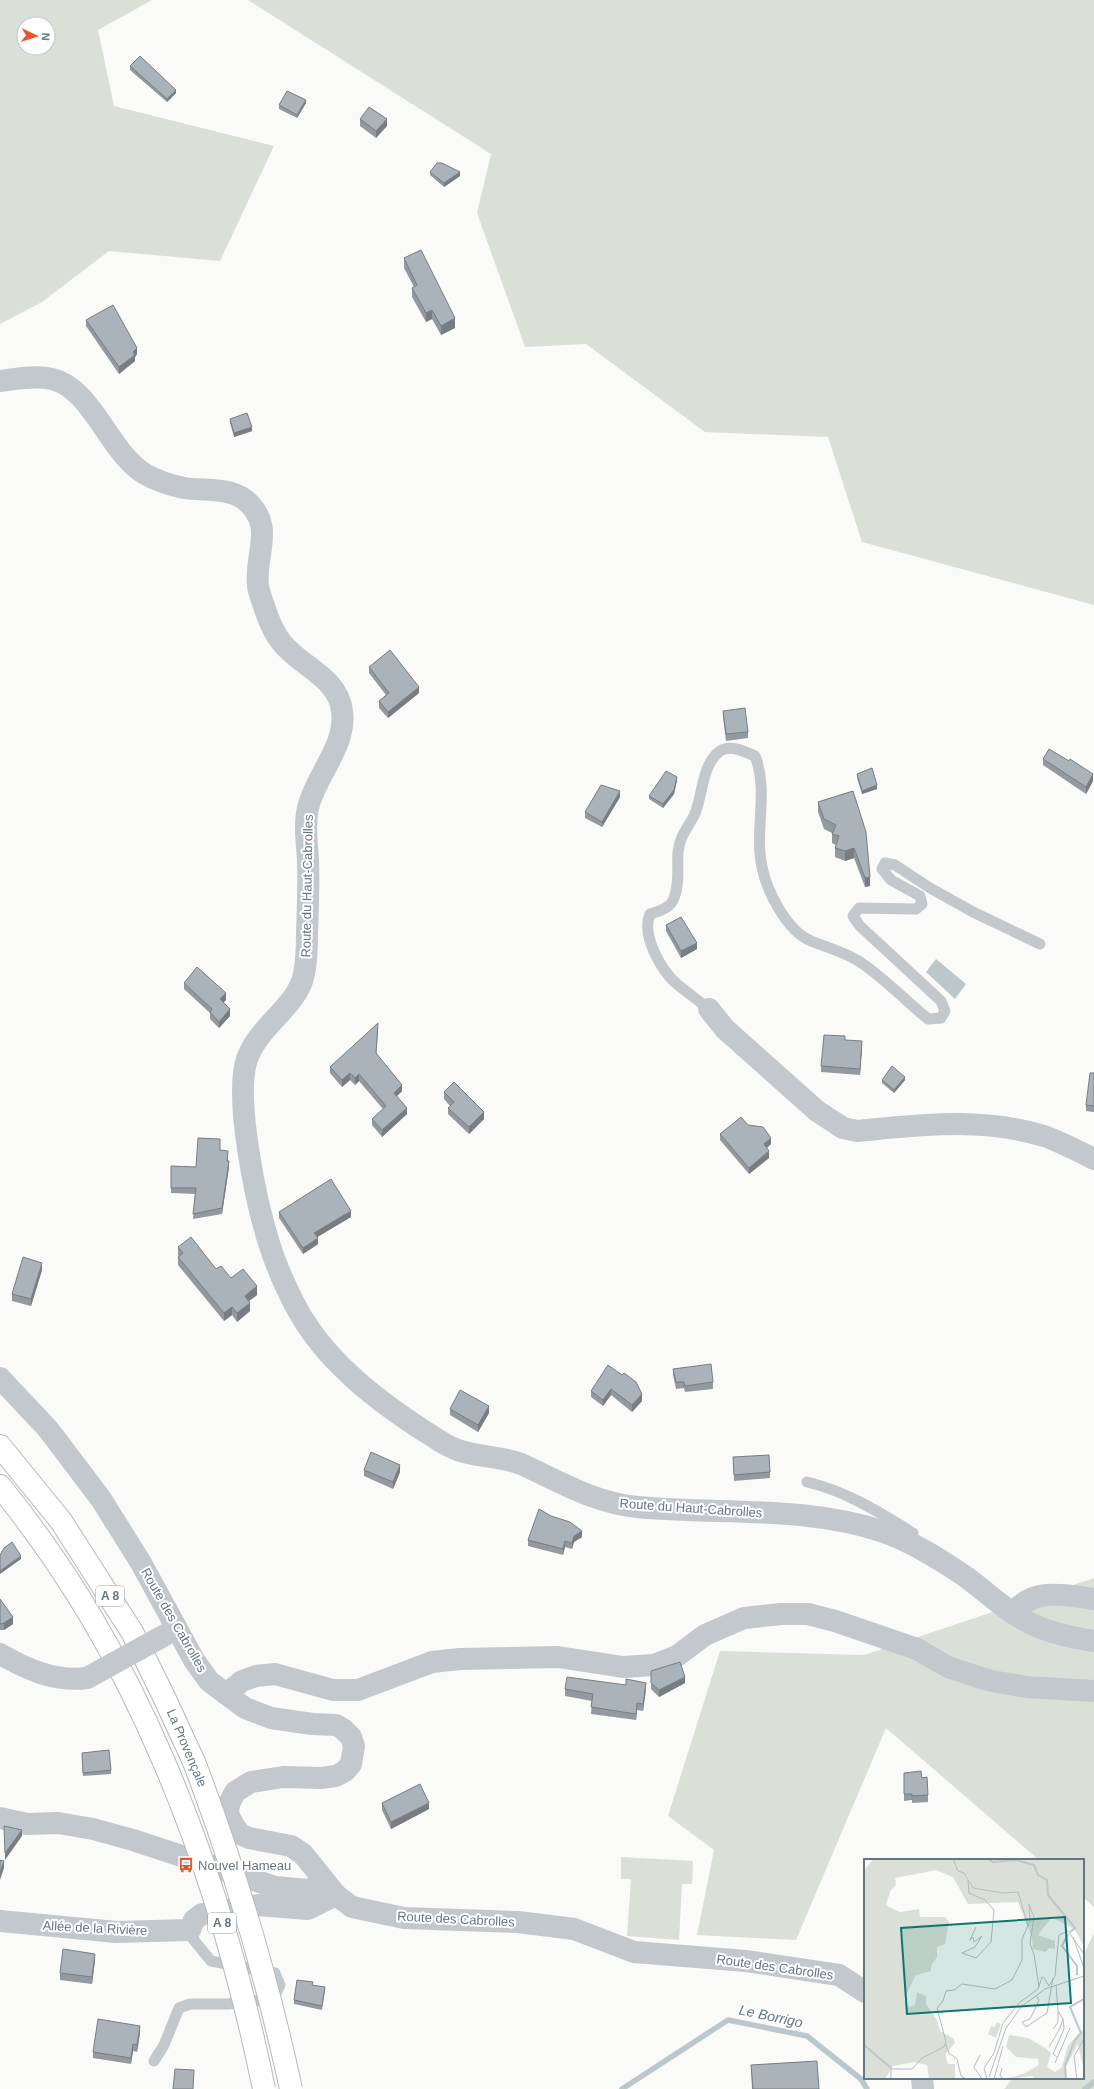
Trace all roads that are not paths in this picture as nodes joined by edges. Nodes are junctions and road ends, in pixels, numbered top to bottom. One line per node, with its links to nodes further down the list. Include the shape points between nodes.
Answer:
1 (0, 381): 9 (street, Route du Haut-Cabrolles, via 52,379 70,387 139,471 162,482 185,488 224,491 242,497 259,516 264,536 258,587 279,641 322,676 337,693 342,710 342,729 309,802 306,821 308,883 303,982 293,999 266,1026 248,1056 242,1080 245,1130 269,1244 303,1318 338,1364 404,1418 454,1449 513,1461 592,1498 637,1507 777,1513 848,1520 892,1534)
2 (1040, 944): 3 (lane, via 973,912 895,865 885,863 882,869 891,880 920,896 922,904 916,908 859,908 853,916 860,926 941,1001 945,1011 941,1018 928,1019 862,963 809,940 788,923 768,887 762,868 758,844 761,804 759,766 755,756 730,748 720,752 710,764 694,816 684,830 678,852 679,876 674,899 665,909 650,914 647,922 648,936 662,966 676,984)
3 (709, 1009): 4 (street, via 725,1029 818,1111 843,1128 857,1131 967,1123 1045,1137)
4 (1094, 1159)
5 (0, 1378): 12 (street, Route des Cabrolles, via 48,1429 93,1488 141,1563)
6 (0, 1446): 25 (highway, La Provençale / A 8, bridge, via 61,1521 132,1632 194,1762 244,1904)
7 (807, 1482): 9 (lane, via 826,1486 872,1507 913,1533)
8 (0, 1486): 24 (highway, La Provençale / A 8, bridge, via 47,1546 86,1607 122,1670 164,1762 195,1838 216,1903 246,2010)
9 (912, 1545): 11 (street, Route du Haut-Cabrolles, via 964,1576)
10 (1094, 1599): 11 (street, via 1057,1594 1034,1596 1020,1604)
11 (1013, 1613): 13 (street, Route du Haut-Cabrolles, via 1033,1625 1070,1637)
12 (171, 1632): 14 (street, bridge, via 87,1678 62,1679 40,1674); 16 (street, Route des Cabrolles, via 209,1681)
13 (1094, 1641)
14 (0, 1654)
15 (1094, 1691): 16 (street, via 1027,1687 991,1681 948,1667 916,1649 835,1621 808,1614 781,1614 744,1618 705,1636 677,1656 654,1664 623,1667 558,1657 460,1659 432,1662 358,1690 333,1690 275,1674 242,1681)
16 (226, 1694): 18 (street, Route des Cabrolles, via 245,1708 271,1718 336,1725 351,1737 354,1746 351,1764 341,1774 321,1778 283,1777 251,1782 235,1792 228,1804 228,1814 240,1834 291,1846 303,1854)
17 (0, 1818): 18 (street, via 27,1824 58,1823 93,1829 275,1887)
18 (331, 1890): 20 (street, via 308,1909 258,1905 202,1914 194,1920); 21 (street, Route des Cabrolles, via 352,1907 404,1918 518,1922 574,1929 634,1952 746,1961 839,1975)
19 (0, 1921): 20 (street, Allée de la Rivière, via 116,1932)
20 (190, 1930): 22 (lane, via 193,1939 211,1961 274,1973 280,1985 273,1999 228,2004 190,2004 179,2008 164,2045)
21 (864, 1991)
22 (154, 2061)
23 (922, 2079): 26 (street)
24 (264, 2089)
25 (291, 2089)
26 (923, 2089)

